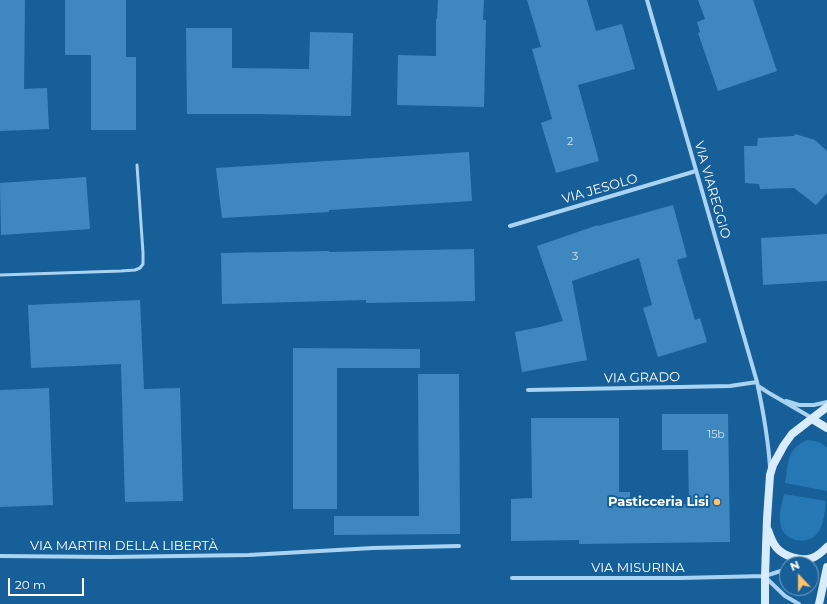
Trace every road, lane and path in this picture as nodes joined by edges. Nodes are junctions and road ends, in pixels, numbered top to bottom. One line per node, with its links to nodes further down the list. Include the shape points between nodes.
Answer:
1 (647, 0): 3 (street, VIA VIAREGGIO)
2 (137, 165): 5 (lane, via 144,253 140,268)
3 (696, 171): 4 (street, VIA JESOLO); 6 (street, VIA VIAREGGIO)
4 (510, 226)
5 (0, 275)
6 (757, 384): 7 (street, VIA GRADO); 8 (street); 13 (street, VIA VIAREGGIO, via 769,446)
7 (528, 390)
8 (781, 400): 9 (street, via 799,405); 11 (street)
9 (827, 402)
10 (827, 407): 11 (street)
11 (812, 419): 12 (street); 13 (street, via 792,434 776,457)
12 (827, 428)
13 (770, 475): 14 (street)
14 (767, 519): 18 (street, via 770,537 776,548); 22 (street)
15 (459, 546): 17 (street, VIA MARTIRI DELLA LIBERTÀ, via 249,555)
16 (827, 547): 19 (street)
17 (0, 556)
18 (788, 556)
19 (815, 556)
20 (827, 567): 26 (street)
21 (779, 572): 22 (street, VIA MISURINA)
22 (765, 576): 23 (street, VIA MISURINA); 24 (street); 25 (street, via 785,596)
23 (512, 578)
24 (765, 604)
25 (799, 604)
26 (819, 604)

